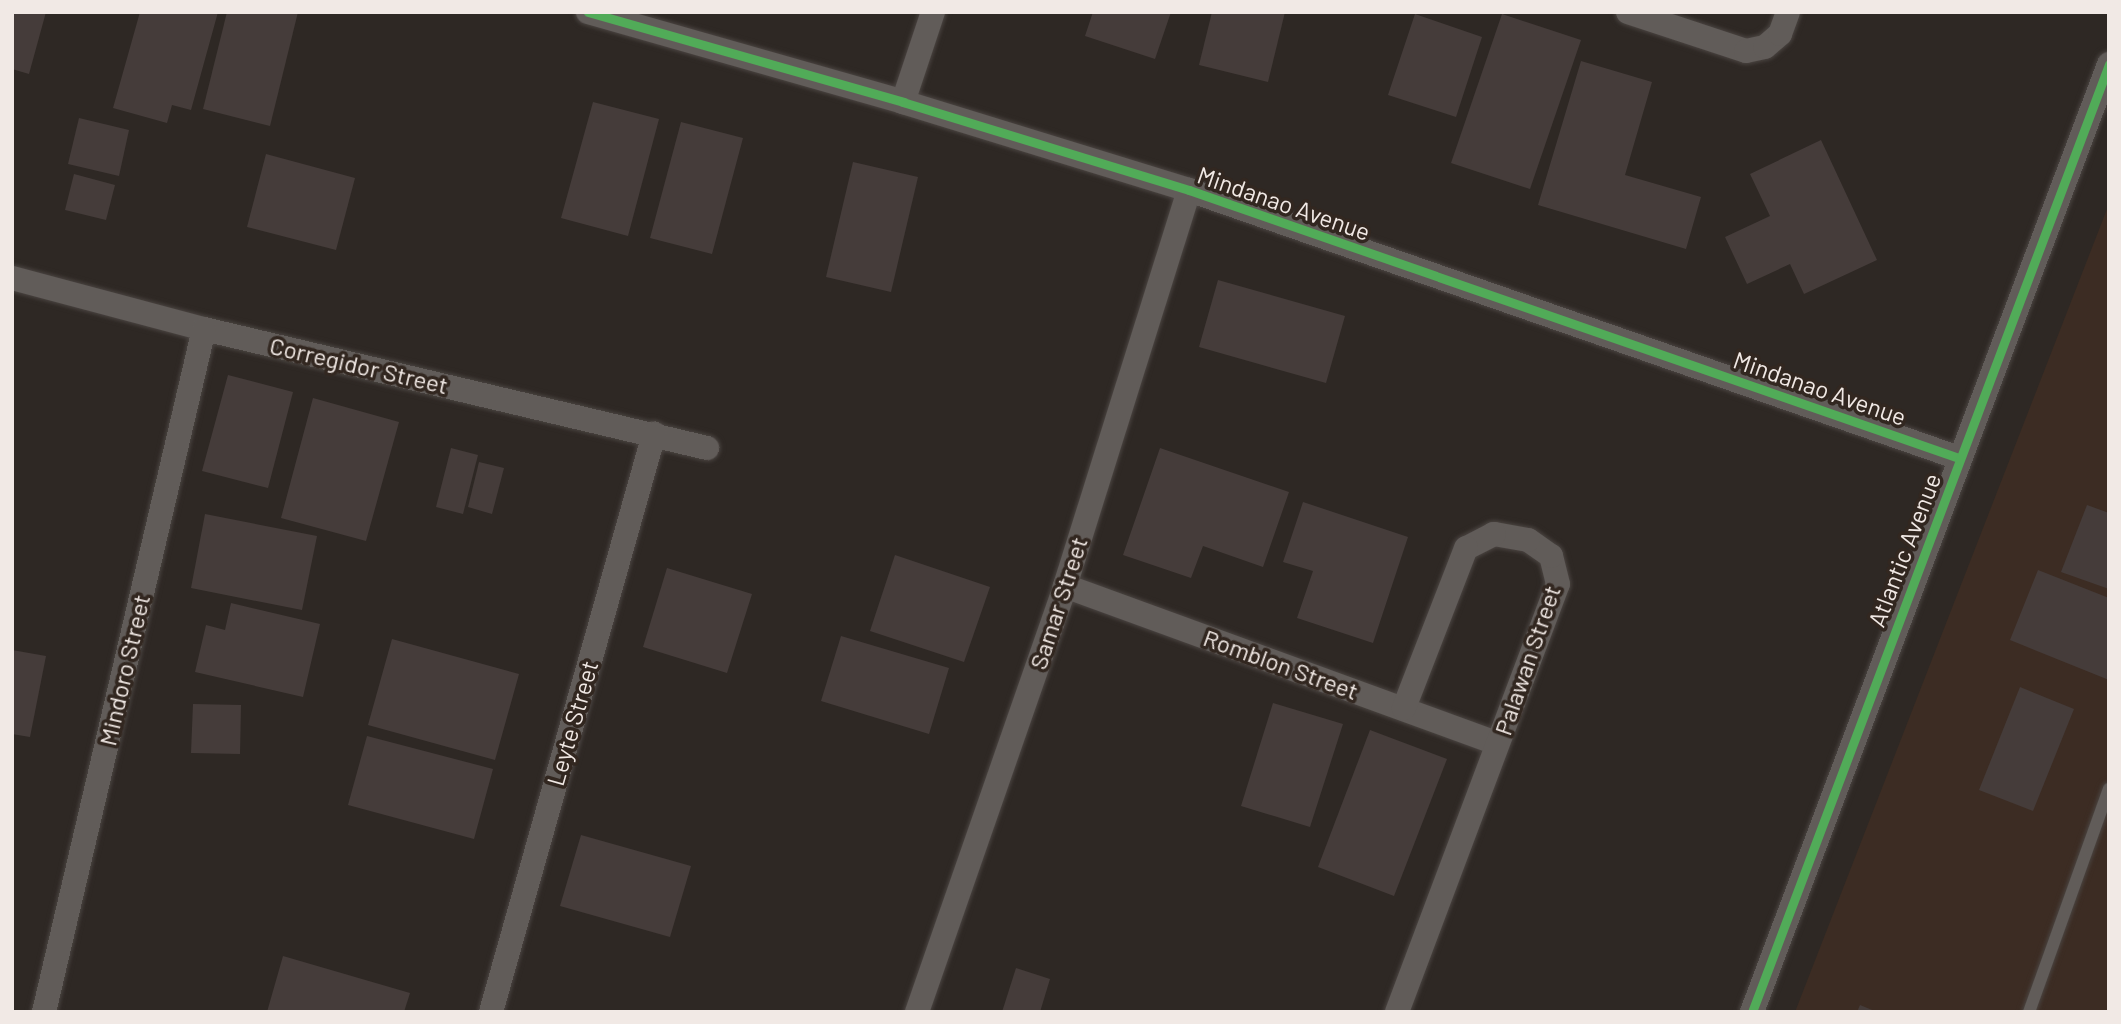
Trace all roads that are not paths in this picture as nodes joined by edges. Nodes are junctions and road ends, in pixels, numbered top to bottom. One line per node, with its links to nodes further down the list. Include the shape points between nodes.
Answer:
1 (588, 12): 6 (street, Mindanao Avenue)
2 (933, 12): 6 (street)
3 (1629, 12): 4 (street, via 1745,51 1765,47 1780,34)
4 (1788, 12)
5 (2109, 64): 12 (street, Atlantic Avenue)
6 (903, 102): 7 (street, Mindanao Avenue)
7 (1189, 190): 12 (street, Mindanao Avenue); 13 (street, Samar Street)
8 (12, 278): 9 (street, Corregidor Street)
9 (204, 329): 10 (street, Corregidor Street); 17 (street, Mindoro Street)
10 (654, 434): 11 (street, Corregidor Street); 18 (street, Leyte Street)
11 (707, 448)
12 (1959, 458): 21 (street, Atlantic Avenue)
13 (1065, 586): 14 (street, Romblon Street); 19 (street, Samar Street)
14 (1404, 708): 15 (street, Romblon Street); 15 (street, Palawan Street, via 1466,548 1494,534 1528,540 1551,556 1558,584)
15 (1497, 743): 20 (street, Palawan Street)
16 (2109, 789): 22 (lane)
17 (44, 1012)
18 (491, 1012)
19 (917, 1012)
20 (1397, 1012)
21 (1752, 1012)
22 (2029, 1012)

